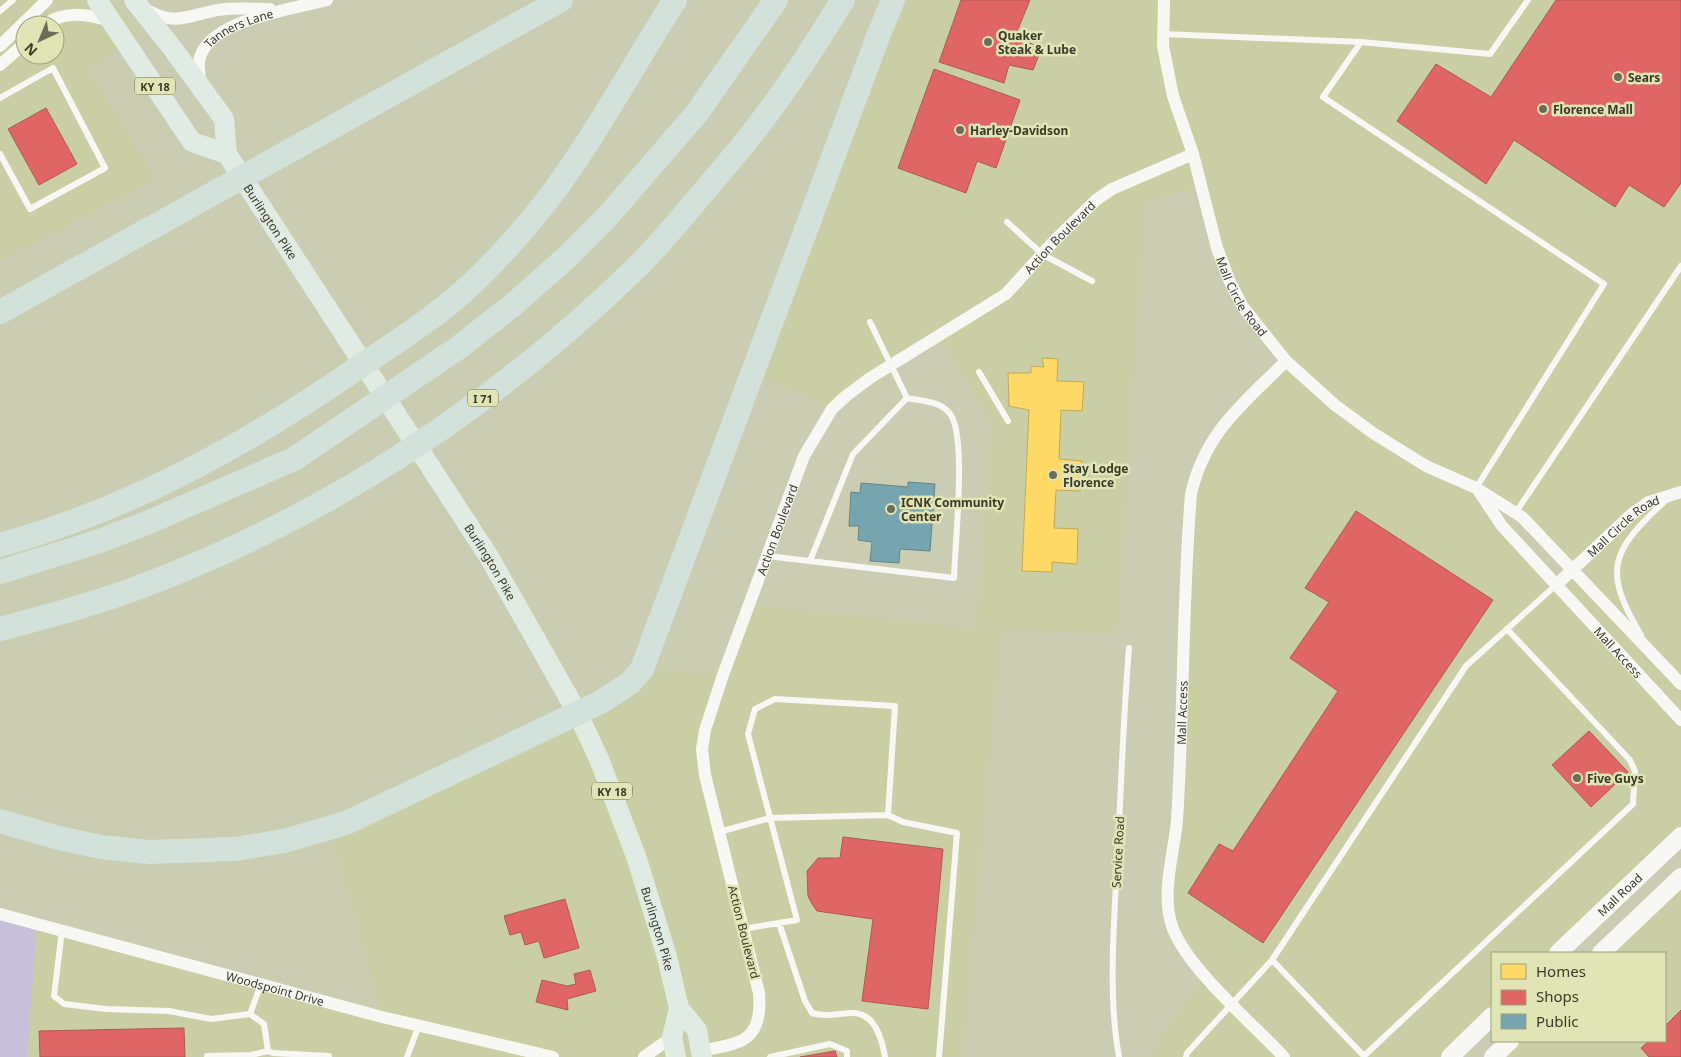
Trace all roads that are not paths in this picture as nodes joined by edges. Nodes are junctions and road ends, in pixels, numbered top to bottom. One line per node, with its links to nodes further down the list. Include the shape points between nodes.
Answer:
1 (12, 0): 14 (lane)
2 (47, 0): 19 (street)
3 (97, 0): 16 (main road, KY 18)
4 (327, 0): 13 (street, Tanners Lane)
5 (561, 0): 27 (highway)
6 (776, 0): 46 (highway, via 697,113 608,216 514,304 458,348 294,459 97,542)
7 (843, 0): 48 (highway, I 71, via 759,125 679,222 584,316 453,421 322,503 212,558 85,605)
8 (893, 0): 53 (highway, via 642,669 617,693)
9 (1164, 0): 17 (street, Mall Circle Road)
10 (1528, 0): 18 (lane, via 1490,54)
11 (136, 2): 13 (street, Tanners Lane, via 156,15 172,20 225,9); 22 (main road, Burlington Pike / KY 18)
12 (672, 3): 42 (highway, via 565,178 502,254 465,291 317,396 226,452 130,499 67,524)
13 (283, 5): 22 (street, Tanners Lane, via 232,25 217,35 198,61)
14 (0, 11)
15 (65, 15): 16 (street, via 78,14)
16 (113, 21): 25 (main road, KY 18, via 192,142)
17 (1163, 34): 18 (lane); 26 (street, Mall Circle Road, via 1173,96)
18 (1362, 42): 39 (lane, via 1323,97 1604,284)
19 (0, 46)
20 (15, 52): 21 (street)
21 (0, 65)
22 (201, 87): 25 (main road, Burlington Pike / KY 18, via 224,119)
23 (0, 98): 24 (lane, via 53,68 105,168 30,209)
24 (0, 154)
25 (227, 154): 27 (main road, Burlington Pike / KY 18)
26 (1193, 154): 29 (street, Action Boulevard, via 1112,189 1081,213); 34 (street, Mall Circle Road, via 1217,248 1230,282 1243,307)
27 (241, 177): 32 (highway); 53 (main road, Burlington Pike / KY 18, via 450,496 525,618)
28 (1007, 222): 29 (lane)
29 (1042, 254): 31 (lane); 35 (street, Action Boulevard, via 1006,294)
30 (1681, 266): 41 (lane)
31 (1092, 281)
32 (0, 312)
33 (870, 322): 35 (lane)
34 (1286, 361): 39 (street, Mall Circle Road, via 1335,405 1373,433 1426,466); 69 (street, Mall Access, via 1222,425 1196,471 1191,494 1177,821 1168,888 1170,916 1182,947)
35 (890, 366): 37 (lane); 43 (street, Action Boulevard, via 846,396 824,421 804,456)
36 (979, 372): 38 (lane)
37 (907, 398): 44 (lane, via 853,454); 44 (lane, via 935,402 952,416 959,446 954,578)
38 (1008, 421)
39 (1476, 488): 41 (street, Mall Circle Road); 47 (street, via 1502,526)
40 (1677, 493): 45 (street, Mall Circle Road, via 1649,502 1632,514); 51 (lane, via 1644,520 1625,545 1618,562 1616,581 1620,597)
41 (1516, 512): 45 (street, Mall Circle Road)
42 (0, 545)
43 (767, 556): 44 (lane); 58 (street, Action Boulevard, via 705,730 702,749)
44 (810, 561)
45 (1572, 569): 47 (street, Mall Circle Road); 51 (street, Mall Access)
46 (0, 572)
47 (1556, 585): 49 (lane); 54 (street, Mall Access)
48 (0, 629)
49 (1507, 629): 67 (lane, via 1466,666); 67 (lane, via 1630,760 1635,772 1633,804 1364,1056)
50 (1129, 648): 88 (lane, Service Road, via 1115,905 1114,1017)
51 (1650, 651): 52 (street, Mall Access)
52 (1681, 684)
53 (577, 712): 57 (highway, via 346,823 284,841 235,849 149,852 101,847); 70 (main road, Burlington Pike / KY 18, via 637,859)
54 (1681, 720)
55 (888, 816): 56 (lane); 56 (lane, via 895,706 775,699 755,709 748,734); 87 (lane, via 958,833)
56 (770, 818): 58 (lane); 62 (lane, via 796,920)
57 (0, 821)
58 (719, 832): 63 (street, Action Boulevard)
59 (1681, 836): 65 (main road, Mall Road)
60 (1681, 877): 66 (main road)
61 (0, 914): 64 (street, Woodspoint Drive)
62 (779, 923): 63 (lane); 86 (lane, via 812,1013 825,1017 853,1013 865,1017 874,1024 882,1038)
63 (743, 929): 77 (street, Action Boulevard, via 759,993 758,1019 748,1038)
64 (62, 930): 68 (street, Woodspoint Drive); 71 (lane, via 54,996 64,1004 169,1012 211,1019)
65 (1559, 952)
66 (1602, 952)
67 (1272, 960): 69 (lane)
68 (261, 984): 71 (lane); 73 (street, Woodspoint Drive)
69 (1232, 1003): 89 (lane); 90 (street, Mall Access)
70 (679, 1008): 74 (main road, Burlington Pike / KY 18); 77 (main road, Burlington Pike / KY 18, via 697,1030)
71 (250, 1014): 76 (lane, via 264,1024)
72 (1491, 1017): 91 (main road)
73 (419, 1025): 80 (lane); 81 (street, Woodspoint Drive)
74 (672, 1036): 82 (street); 83 (main road, Burlington Pike / KY 18)
75 (1509, 1042): 92 (main road)
76 (268, 1051): 78 (lane, via 251,1056); 79 (lane)
77 (702, 1054)
78 (207, 1056)
79 (329, 1056)
80 (407, 1057)
81 (552, 1057)
82 (644, 1057)
83 (676, 1057)
84 (770, 1057): 85 (lane, via 830,1044 846,1051)
85 (847, 1057)
86 (885, 1057)
87 (939, 1057)
88 (1119, 1057)
89 (1186, 1057)
90 (1284, 1057)
91 (1450, 1057)
92 (1493, 1057)

